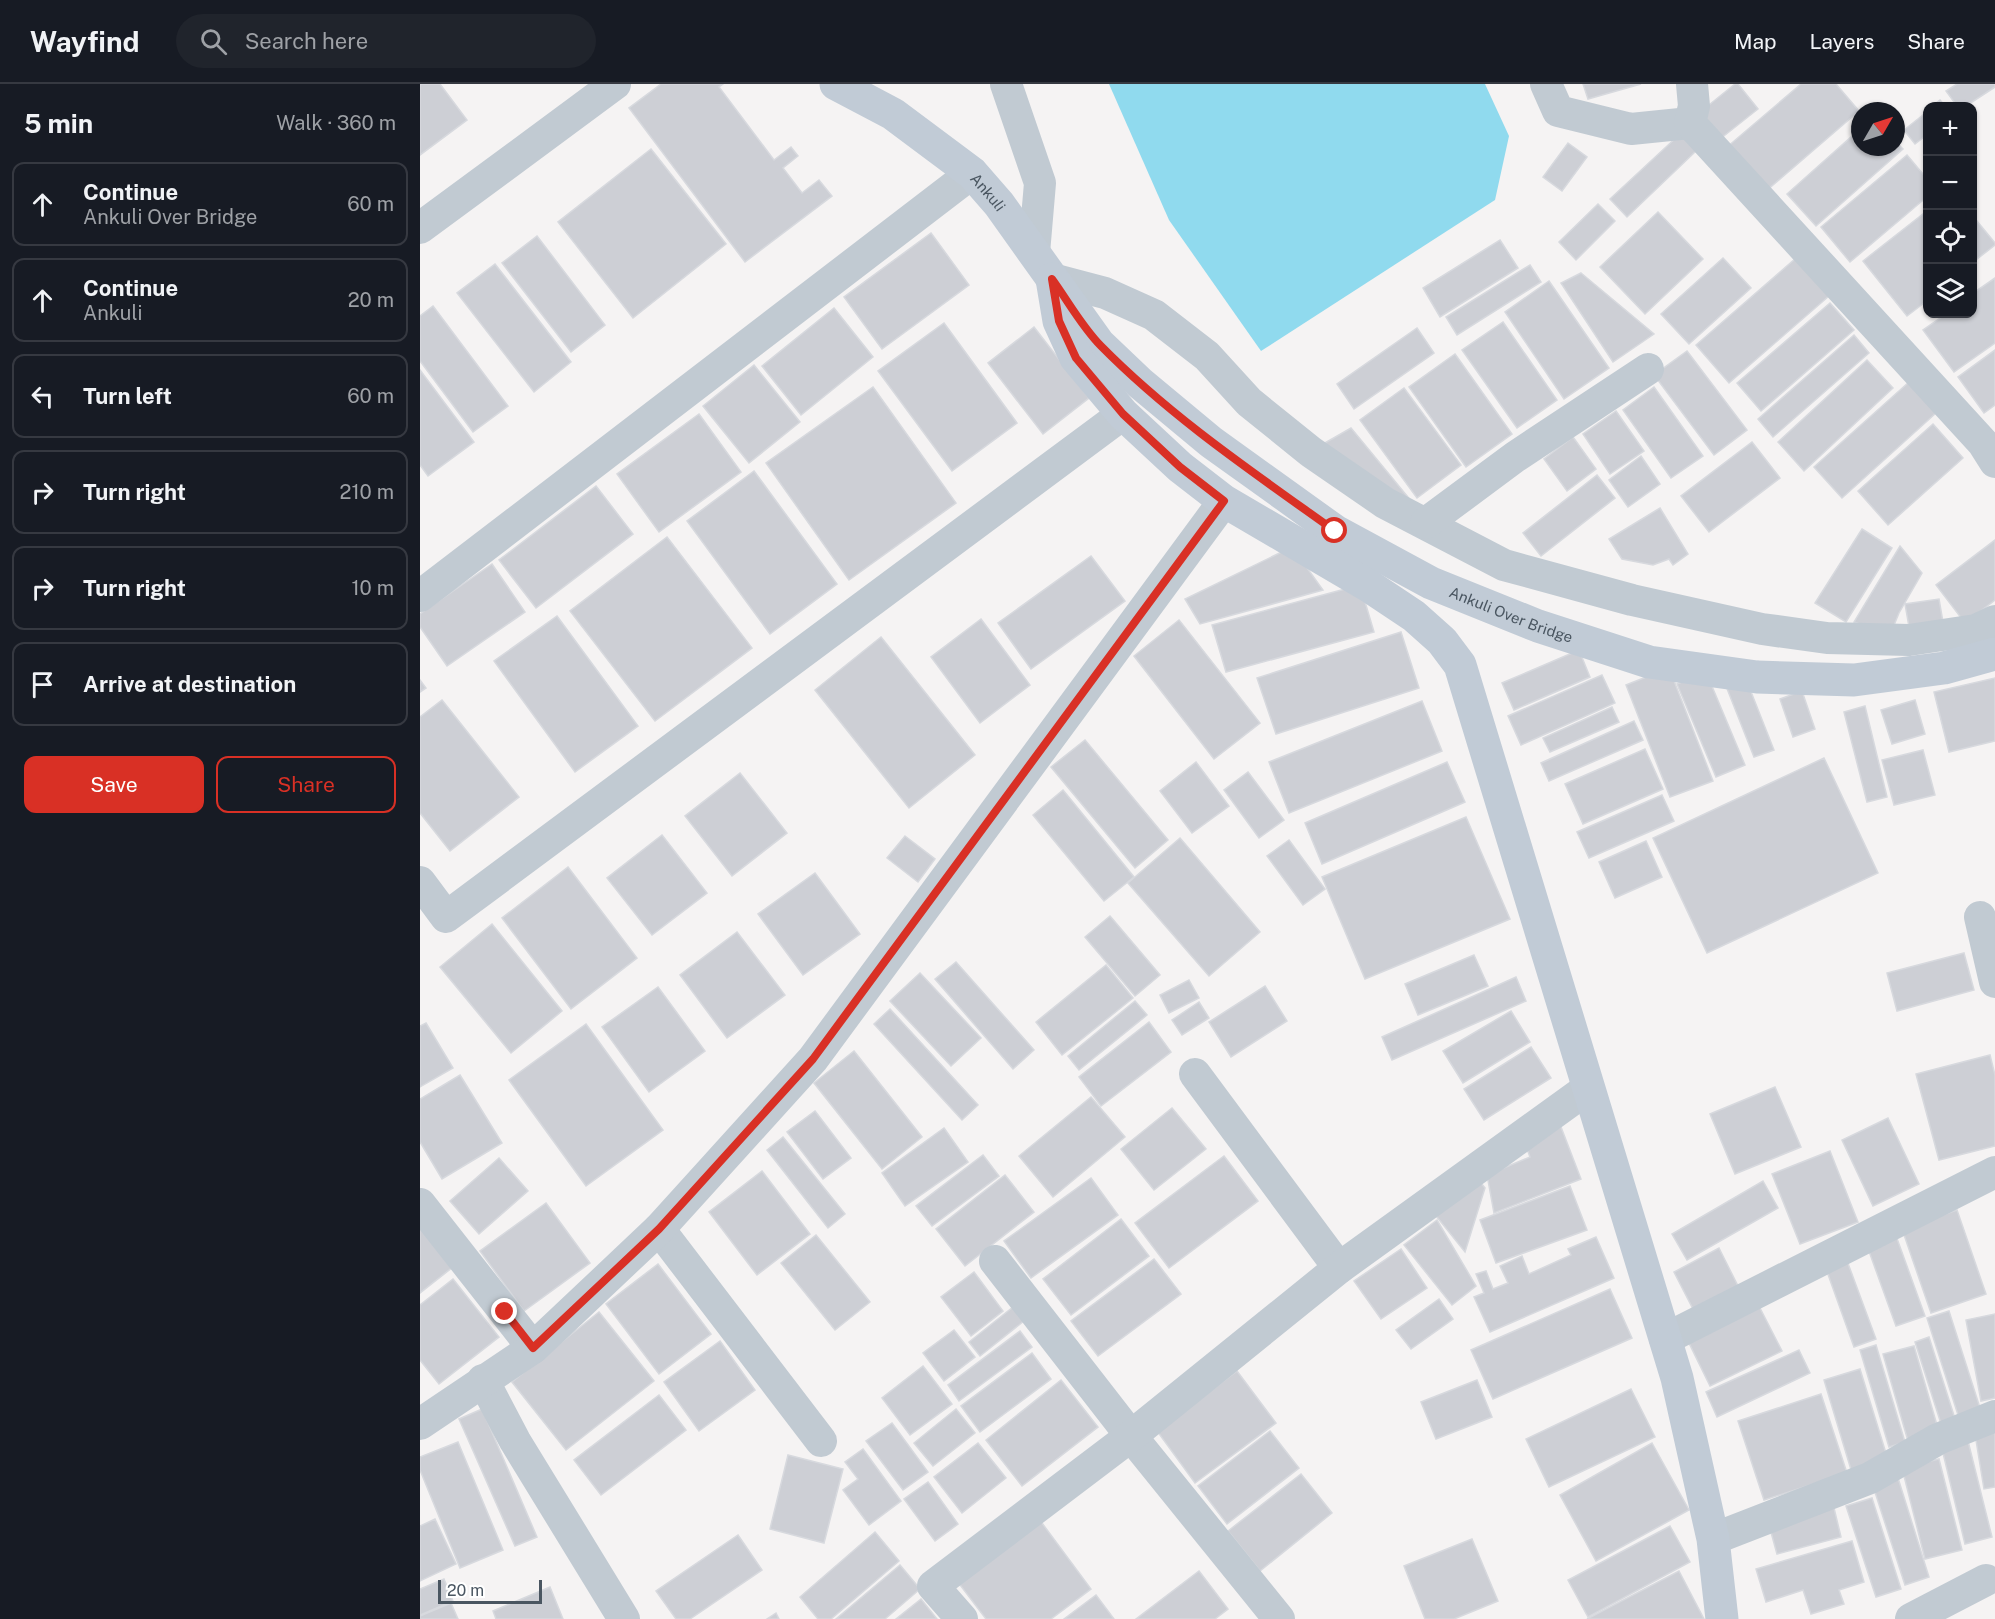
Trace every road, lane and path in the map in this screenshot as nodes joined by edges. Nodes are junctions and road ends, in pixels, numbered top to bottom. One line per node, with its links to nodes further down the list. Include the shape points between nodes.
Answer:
1 (615, 84): 8 (street)
2 (836, 84): 7 (street, Ankuli, via 893,114)
3 (1006, 84): 9 (street, via 1040,183)
4 (1546, 84): 6 (street, via 1558,111 1631,129)
5 (1692, 84): 6 (street, via 1695,106)
6 (1690, 123): 14 (street, via 1983,443)
7 (972, 173): 9 (street, Ankuli); 17 (street)
8 (420, 228)
9 (1034, 253): 10 (street, Ankuli)
10 (1052, 279): 11 (street, Ankuli); 13 (street, via 1059,321 1076,358); 16 (street, via 1105,293 1154,315 1207,356 1249,402 1311,453 1385,503)
11 (1099, 344): 19 (street, Ankuli Over Bridge, via 1211,442 1335,531 1431,583 1538,626 1649,662 1757,677 1854,680 1944,668)
12 (1648, 369): 16 (street, via 1515,457)
13 (1123, 414): 15 (street); 20 (street, via 446,917)
14 (1995, 462)
15 (1224, 501): 24 (street, via 1414,616 1442,641 1460,665); 27 (street, via 813,1059)
16 (1426, 523): 18 (street, via 1504,565 1632,600 1762,629 1827,638 1909,640 1976,630)
17 (420, 596)
18 (1995, 621)
19 (1995, 654)
20 (420, 882)
21 (1980, 916): 22 (street)
22 (1995, 982)
23 (1195, 1074): 29 (street)
24 (1587, 1089): 29 (street); 30 (street)
25 (1995, 1172): 30 (street)
26 (420, 1204): 31 (street)
27 (659, 1229): 31 (street); 36 (street)
28 (995, 1261): 35 (street)
29 (1339, 1268): 35 (street)
30 (1665, 1339): 37 (street)
31 (533, 1348): 32 (street)
32 (483, 1380): 34 (street); 39 (street, via 514,1441)
33 (1995, 1416): 37 (street, via 1938,1439 1870,1478)
34 (420, 1424)
35 (1131, 1436): 40 (street, via 933,1586); 41 (street)
36 (821, 1441)
37 (1713, 1539): 42 (street)
38 (1986, 1580): 43 (street)
39 (624, 1619)
40 (962, 1619)
41 (1279, 1619)
42 (1722, 1619)
43 (1911, 1619)

